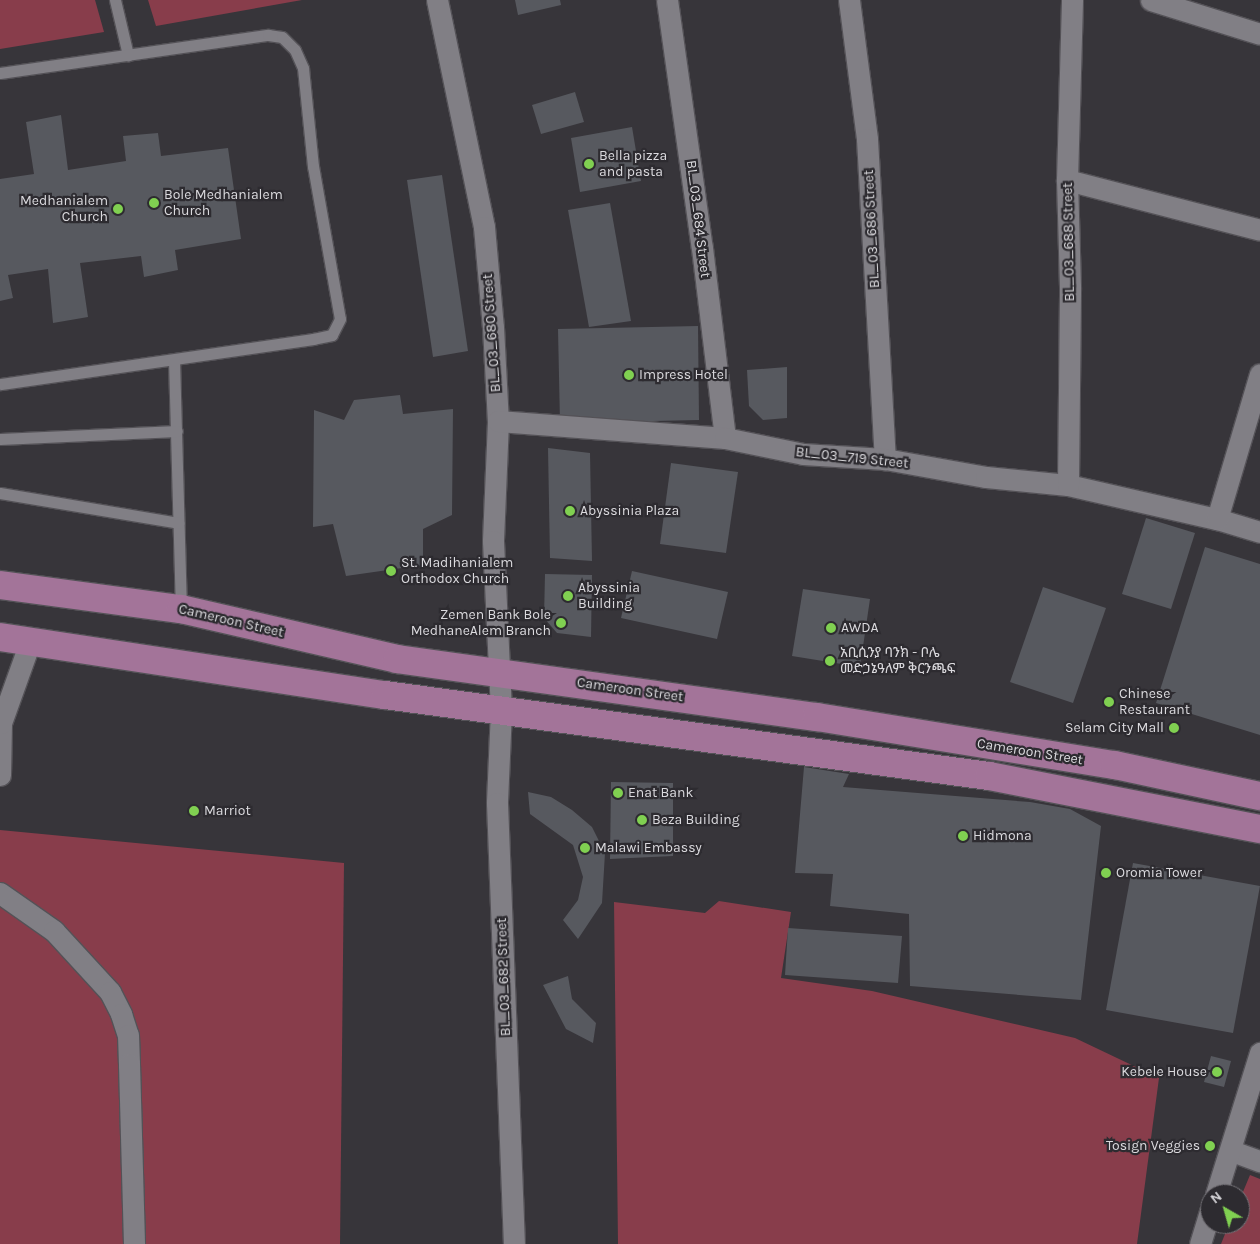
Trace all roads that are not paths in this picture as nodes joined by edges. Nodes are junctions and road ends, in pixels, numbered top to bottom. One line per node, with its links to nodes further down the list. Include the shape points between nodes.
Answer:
1 (115, 0): 8 (lane)
2 (438, 0): 15 (street, BL_03_680 Street, via 484,228)
3 (667, 0): 17 (street, BL_03_684 Street, via 702,248)
4 (849, 0): 19 (street, BL_03_686 Street, via 867,139)
5 (1072, 0): 10 (street, BL_03_688 Street)
6 (1151, 0): 7 (street)
7 (1260, 34)
8 (128, 55): 9 (lane); 12 (lane, via 268,35 282,37 295,50 303,68 313,166 340,319 332,335)
9 (0, 73)
10 (1067, 180): 11 (street); 20 (street, BL_03_688 Street, via 1070,287)
11 (1260, 230)
12 (174, 360): 14 (lane); 16 (lane)
13 (1260, 374): 22 (street)
14 (0, 384)
15 (498, 421): 17 (street, BL_03_719 Street); 29 (street, BL_03_680 Street, via 493,541)
16 (177, 431): 18 (lane); 23 (lane)
17 (724, 438): 19 (street, BL_03_719 Street, via 803,454)
18 (0, 439)
19 (885, 459): 20 (street, BL_03_719 Street, via 986,477)
20 (1068, 485): 22 (street, BL_03_719 Street)
21 (0, 493): 23 (lane)
22 (1217, 518): 24 (street, BL_03_719 Street)
23 (179, 523): 26 (lane)
24 (1260, 532)
25 (0, 585): 26 (main road, Cameroon Street)
26 (181, 609): 29 (main road, Cameroon Street, via 398,659)
27 (0, 637): 28 (main road)
28 (30, 642): 30 (main road); 31 (street, via 1,722)
29 (497, 671): 30 (street, BL_03_682 Street); 32 (main road, Cameroon Street, via 1115,765)
30 (500, 710): 33 (main road, via 989,776); 40 (street, BL_03_682 Street, via 497,802)
31 (0, 775)
32 (1260, 796)
33 (1260, 830)
34 (0, 893): 39 (street, via 54,931 110,992 120,1014 128,1035 130,1064)
35 (1260, 1053): 36 (street)
36 (1232, 1152): 37 (street); 38 (street)
37 (1260, 1161)
38 (1220, 1184)
39 (134, 1244)
40 (514, 1244)

